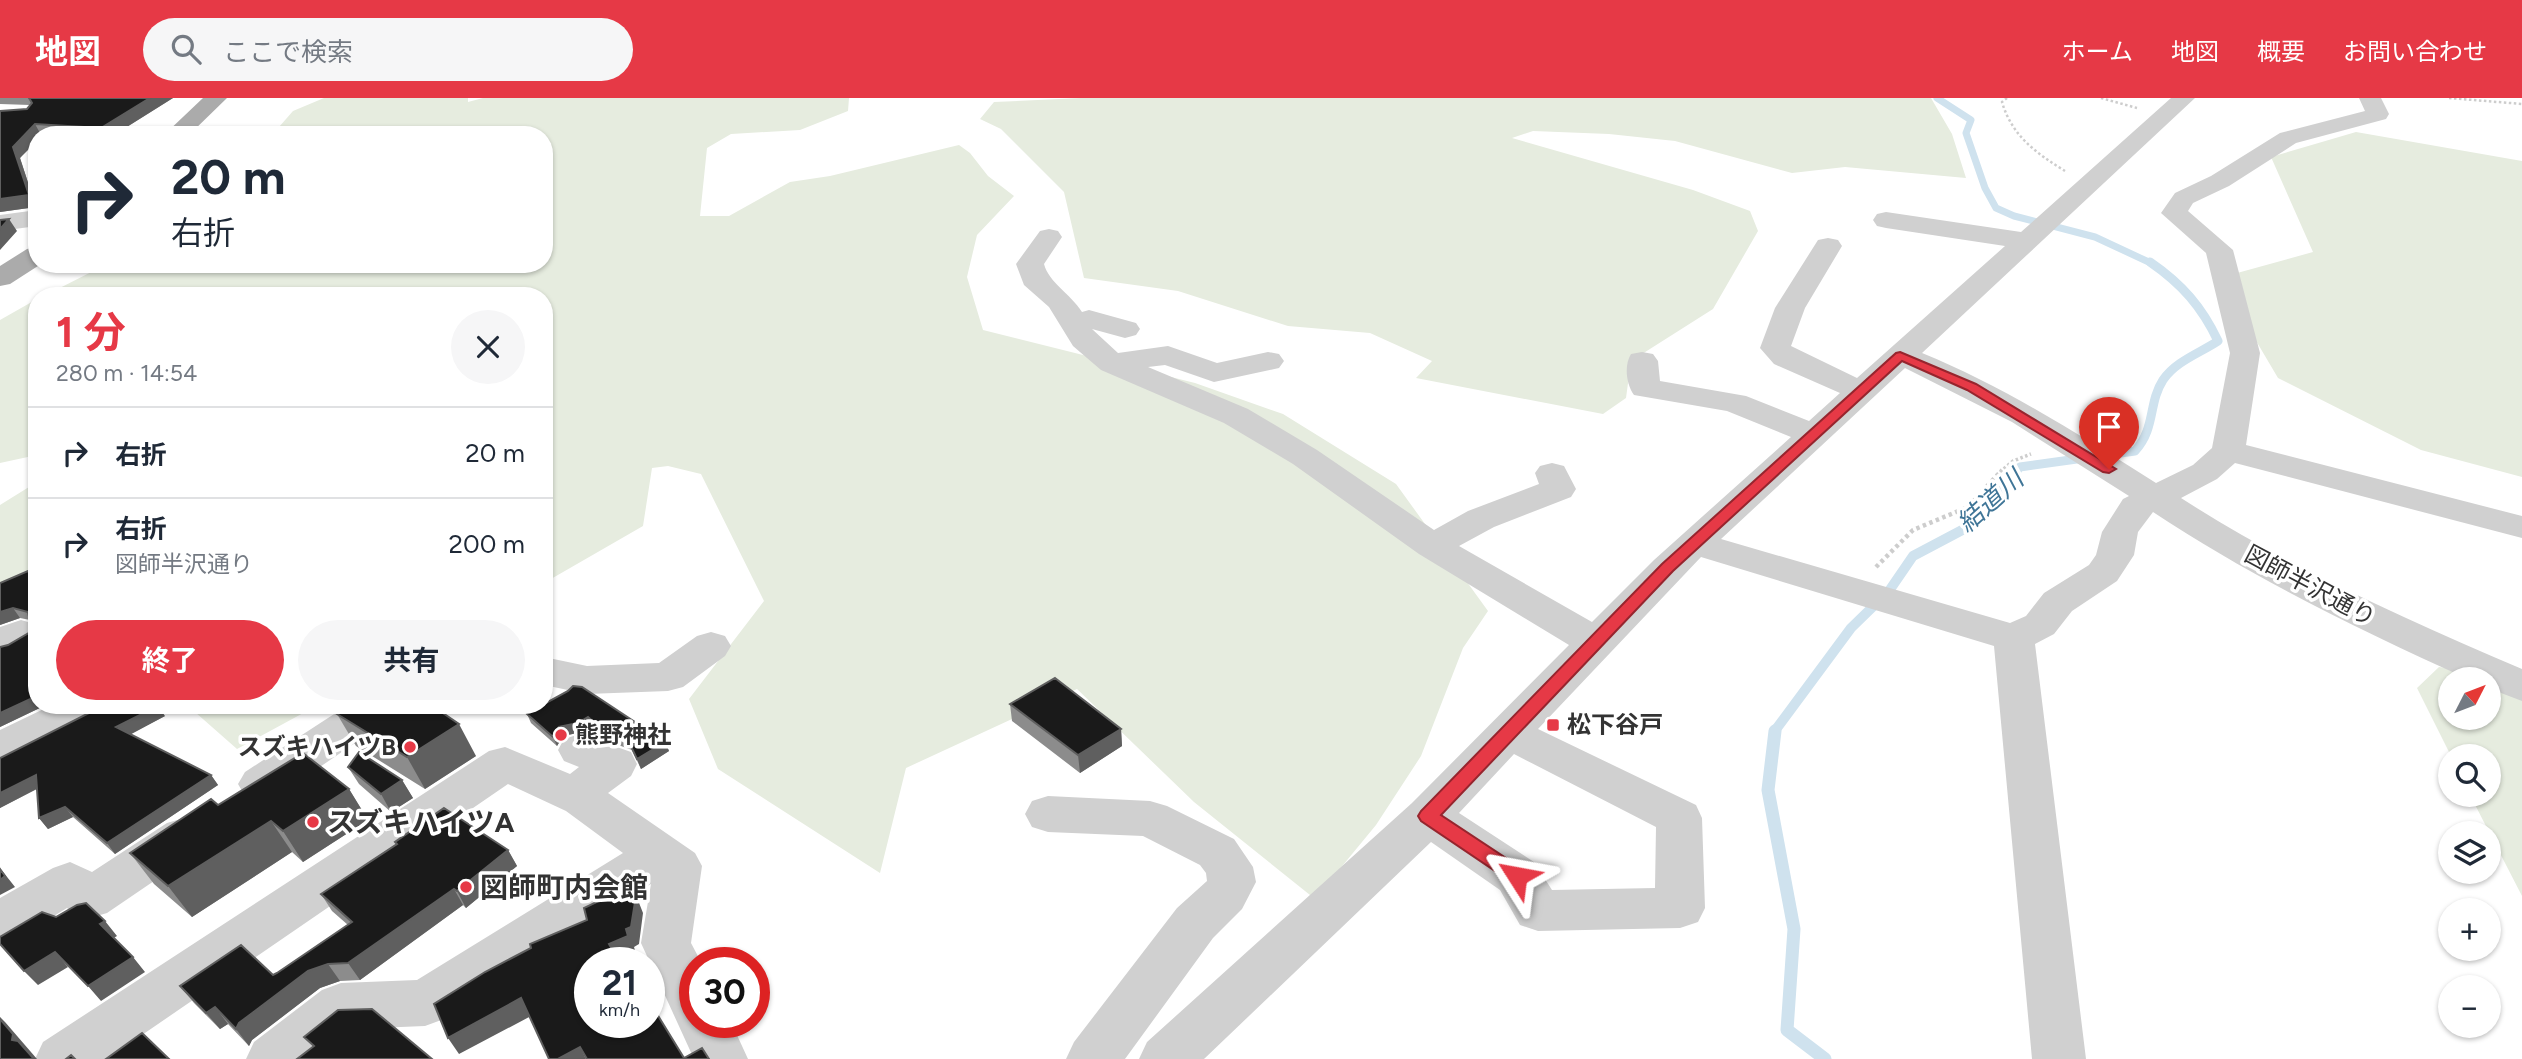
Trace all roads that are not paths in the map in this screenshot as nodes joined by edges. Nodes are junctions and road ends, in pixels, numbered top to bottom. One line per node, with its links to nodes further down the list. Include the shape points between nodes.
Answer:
1 (216, 98): 4 (main road)
2 (2184, 98): 8 (street)
3 (2370, 98): 21 (street, via 2378,114 2288,138 2184,198 2174,213 2219,250 2245,353)
4 (185, 126)
5 (28, 219): 7 (street)
6 (1886, 220): 8 (street)
7 (0, 223)
8 (2039, 229): 15 (street)
9 (1049, 237): 13 (street, via 1030,264 1034,279 1061,302)
10 (1828, 246): 19 (street, via 1790,308 1775,348 1785,357)
11 (28, 261): 12 (main road)
12 (0, 278)
13 (1068, 326): 14 (street, via 1089,318); 18 (street)
14 (1125, 329)
15 (1900, 355): 19 (street); 23 (street, 図師半沢通り, via 1972,387)
16 (1268, 361): 18 (street, via 1214,373 1168,355)
17 (1642, 361): 20 (street, via 1645,388 1735,403)
18 (1112, 363): 26 (street, via 1236,416 1305,457)
19 (1861, 391): 20 (street)
20 (1813, 434): 25 (street)
21 (2228, 451): 23 (street, via 2205,472); 24 (street)
22 (1552, 473): 26 (street, via 1559,489 1481,519)
23 (2155, 497): 27 (street, via 2127,518 2115,555 2103,573 2057,602 2040,625); 31 (street, 図師半沢通り, via 2292,579)
24 (2522, 527)
25 (1694, 543): 27 (street); 28 (street)
26 (1432, 546): 28 (street)
27 (2014, 638): 47 (street)
28 (1597, 643): 34 (street)
29 (711, 646): 30 (street, via 668,677 587,680)
30 (553, 673)
31 (2522, 686)
32 (71, 714): 35 (street)
33 (366, 714): 39 (street, via 90,899 70,881)
34 (1509, 733): 37 (street); 37 (street, via 1679,818 1680,908 1538,911 1517,876)
35 (0, 748)
36 (1048, 814): 45 (street, via 1150,819 1217,852 1229,867 1232,882 1225,895 1195,923)
37 (1428, 816): 46 (street)
38 (660, 854): 40 (street, via 678,866 666,943); 42 (street, via 576,772 505,763); 43 (street, via 425,1003 341,1006)
39 (0, 923)
40 (679, 970)
41 (711, 1038): 44 (street)
42 (62, 1059)
43 (273, 1059)
44 (721, 1059)
45 (1093, 1059)
46 (1166, 1059)
47 (2059, 1059)

